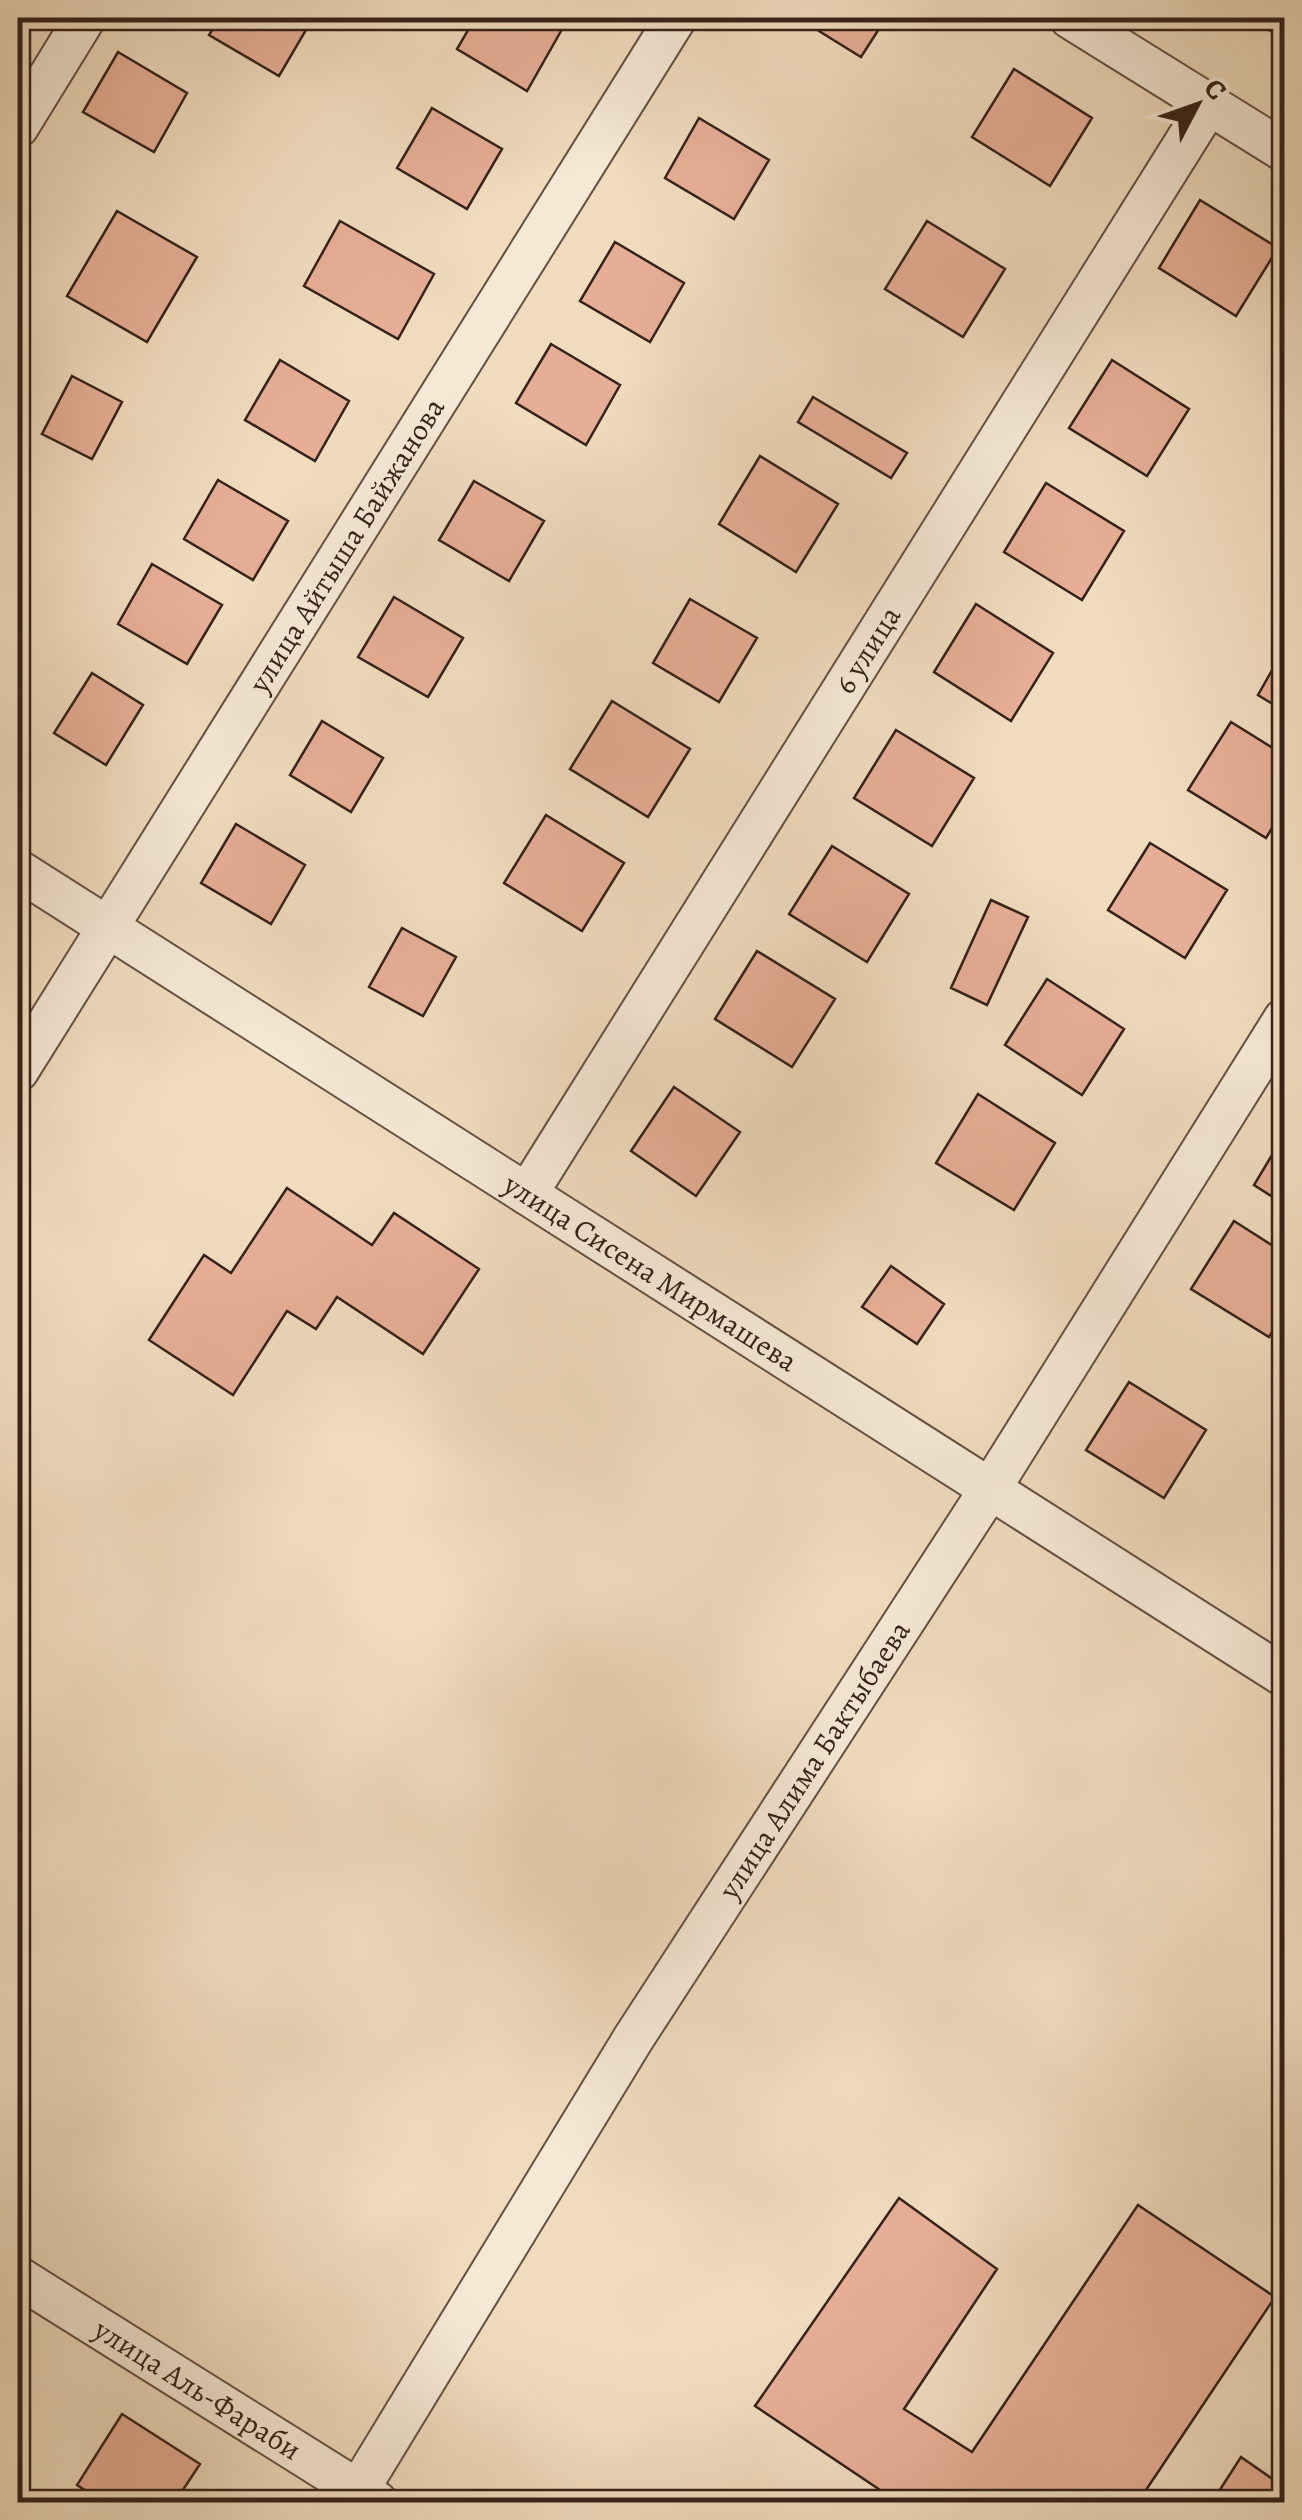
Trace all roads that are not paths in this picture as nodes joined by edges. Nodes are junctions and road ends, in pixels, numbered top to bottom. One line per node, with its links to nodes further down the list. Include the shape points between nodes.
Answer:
1 (85, 18): 5 (street)
2 (676, 18): 8 (street, улица Айтыша Байжанова)
3 (1070, 18): 4 (street)
4 (1209, 104): 6 (street); 11 (street, 6 улица)
5 (18, 126)
6 (1284, 151)
7 (18, 870): 8 (street, улица Сисена Мирмашева)
8 (107, 927): 10 (street, улица Айтыша Байжанова); 11 (street, улица Сисена Мирмашева)
9 (1284, 1019): 12 (street, улица Алима Бактыбаева)
10 (18, 1071)
11 (527, 1194): 12 (street, улица Сисена Мирмашева)
12 (990, 1489): 13 (street, улица Сисена Мирмашева); 15 (street, улица Алима Бактыбаева, via 632,2038)
13 (1284, 1676)
14 (18, 2276): 15 (street, улица Аль-Фараби)
15 (362, 2498)

